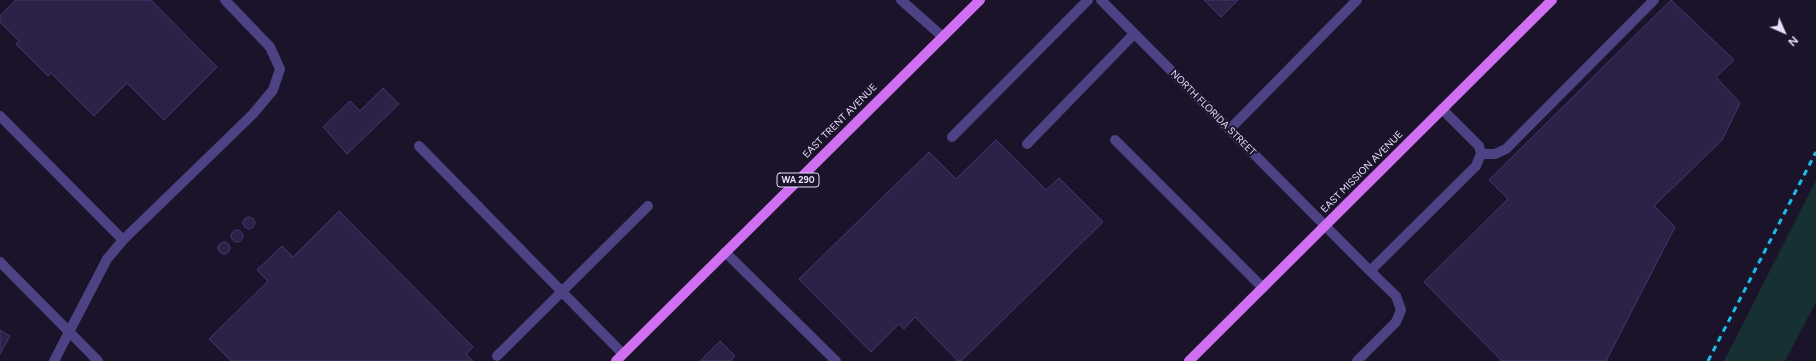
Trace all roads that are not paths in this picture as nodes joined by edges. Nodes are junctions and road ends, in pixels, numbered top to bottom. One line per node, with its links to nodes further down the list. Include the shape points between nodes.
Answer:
1 (225, 0): 21 (street, via 270,47 280,69 273,90 253,114)
2 (901, 0): 10 (street)
3 (980, 0): 10 (main road, EAST TRENT AVENUE / WA 290)
4 (1088, 0): 14 (street)
5 (1101, 0): 9 (street, NORTH FLORIDA STREET)
6 (1356, 0): 13 (street)
7 (1552, 0): 11 (main road, EAST MISSION AVENUE)
8 (1654, 0): 18 (street, via 1506,149 1495,154)
9 (1134, 34): 13 (street, NORTH FLORIDA STREET); 16 (street)
10 (943, 37): 22 (main road, EAST TRENT AVENUE / WA 290)
11 (1442, 109): 18 (street, via 1479,146); 20 (main road, EAST MISSION AVENUE)
12 (0, 116): 21 (street)
13 (1230, 129): 20 (street, NORTH FLORIDA STREET)
14 (952, 137)
15 (1115, 140): 25 (street)
16 (1027, 144)
17 (419, 146): 26 (street)
18 (1481, 154): 24 (street, via 1476,166)
19 (648, 206): 26 (street)
20 (1326, 225): 24 (street, NORTH FLORIDA STREET); 25 (main road, EAST MISSION AVENUE)
21 (122, 240): 27 (street, via 107,259)
22 (725, 252): 29 (main road, EAST TRENT AVENUE / WA 290); 32 (street)
23 (0, 262): 27 (street)
24 (1370, 271): 34 (street, NORTH FLORIDA STREET, via 1396,296 1401,310 1396,322)
25 (1263, 288): 33 (main road, EAST MISSION AVENUE)
26 (562, 292): 28 (street); 29 (street)
27 (69, 331): 30 (street); 31 (street)
28 (497, 356)
29 (619, 357)
30 (54, 361)
31 (98, 361)
32 (836, 361)
33 (1189, 361)
34 (1357, 361)

